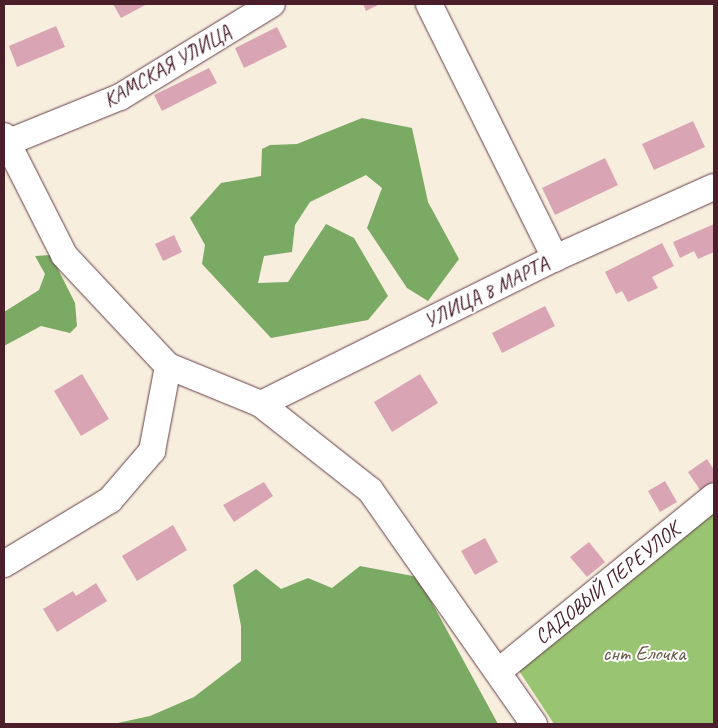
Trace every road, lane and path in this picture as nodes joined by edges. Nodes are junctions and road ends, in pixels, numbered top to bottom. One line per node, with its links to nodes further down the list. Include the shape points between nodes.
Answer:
1 (272, 4): 3 (street, КАМСКАЯ УЛИЦА, via 120,97)
2 (429, 4): 5 (street)
3 (5, 141): 6 (street, via 64,255)
4 (714, 187): 5 (street, УЛИЦА 8 МАРТА)
5 (555, 258): 7 (street, УЛИЦА 8 МАРТА)
6 (168, 366): 7 (street); 9 (street, via 152,451 110,500)
7 (261, 404): 10 (street, via 370,490)
8 (714, 496): 10 (street, САДОВЫЙ ПЕРЕУЛОК)
9 (4, 564)
10 (499, 671): 11 (street)
11 (534, 724)

